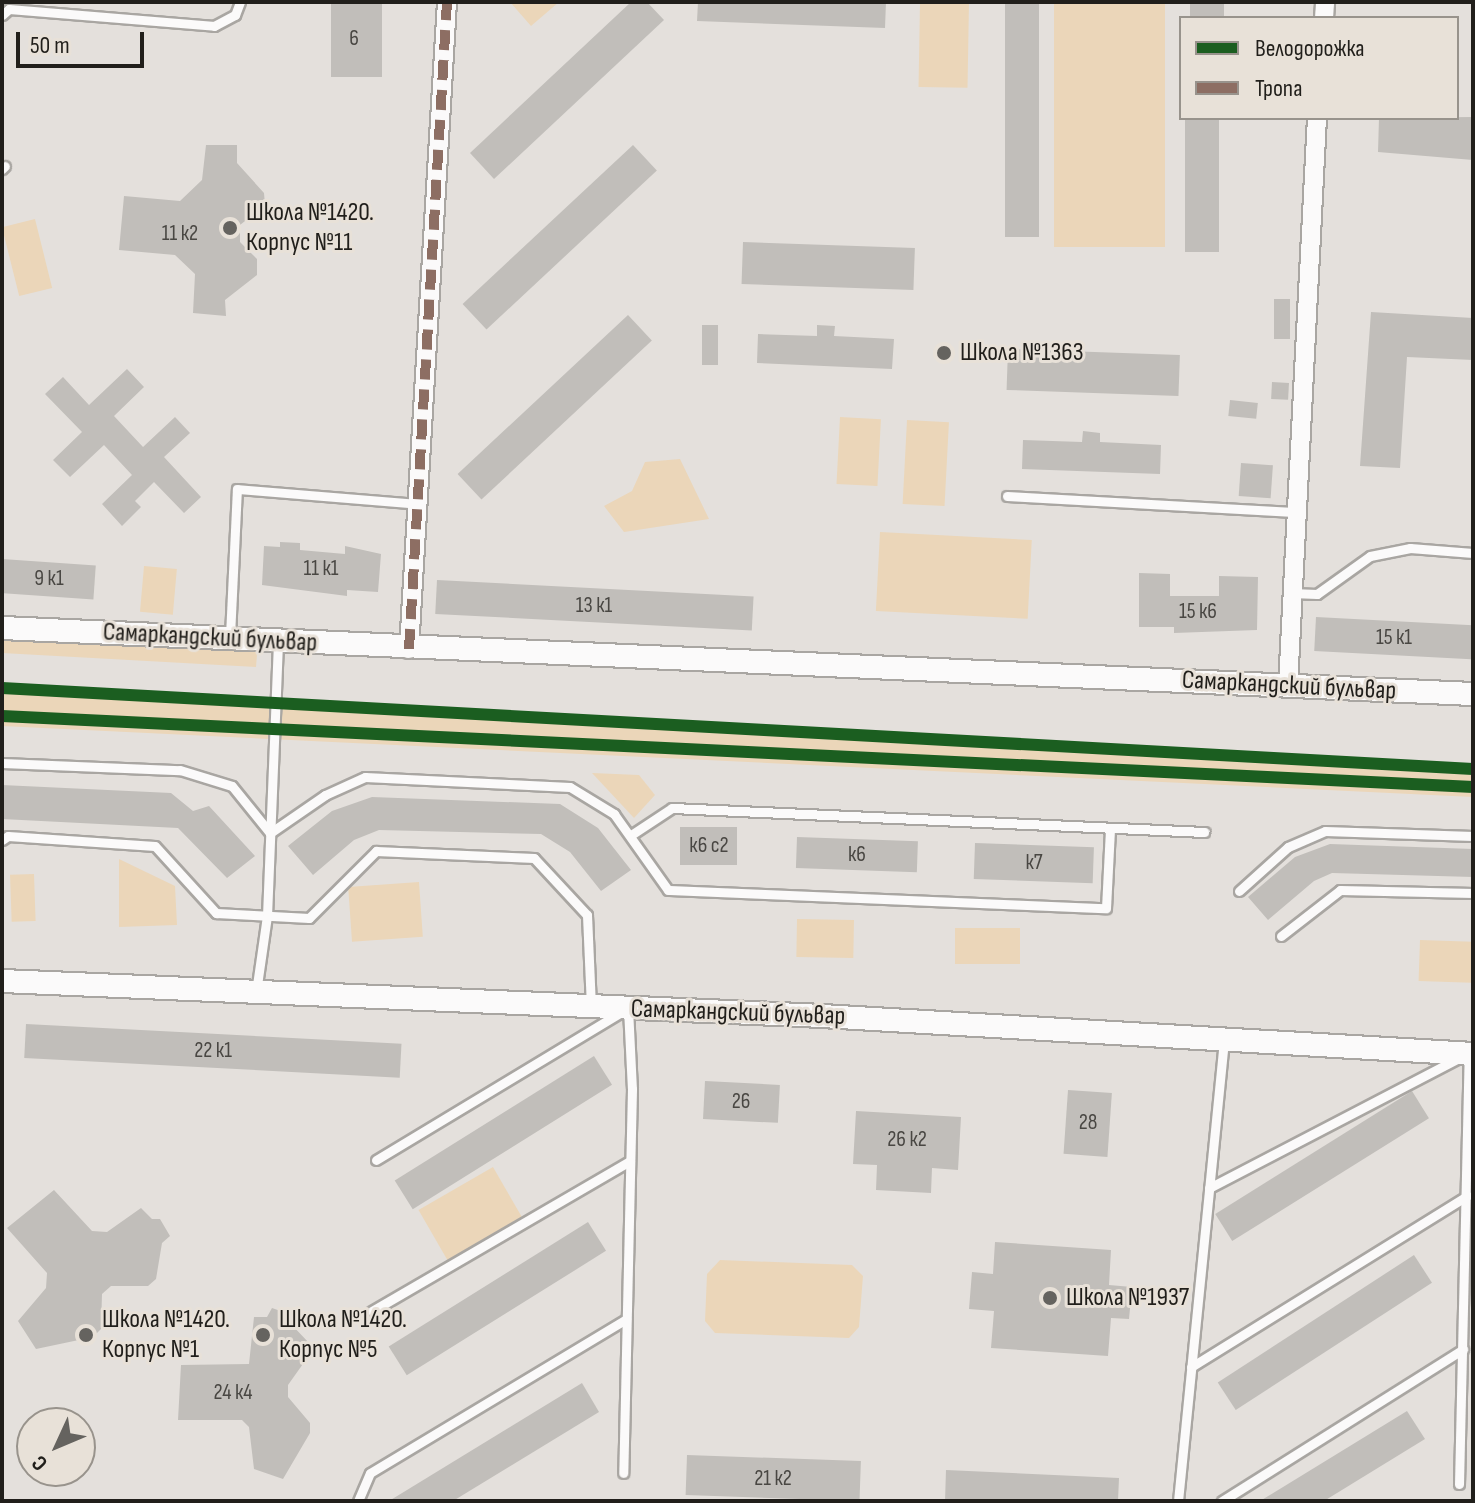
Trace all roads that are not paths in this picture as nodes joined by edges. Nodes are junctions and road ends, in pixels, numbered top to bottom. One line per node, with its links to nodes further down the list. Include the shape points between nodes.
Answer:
1 (240, 2): 3 (lane, via 235,15 214,26 9,9)
2 (447, 2): 6 (street)
3 (2, 15)
4 (1317, 120): 7 (street)
5 (1007, 496): 7 (lane)
6 (419, 504): 11 (lane, via 237,489); 13 (street)
7 (1294, 512): 9 (street)
8 (1473, 553): 9 (lane, via 1410,548 1370,556 1317,594)
9 (1291, 593): 14 (street)
10 (2, 628): 11 (street, Самаркандский бульвар)
11 (230, 639): 12 (street, Самаркандский бульвар)
12 (278, 642): 13 (street, Самаркандский бульвар); 19 (lane)
13 (409, 649): 14 (street, Самаркандский бульвар)
14 (1288, 686): 15 (street, Самаркандский бульвар)
15 (1473, 694)
16 (2, 763): 19 (lane, via 180,770 232,786)
17 (1110, 828): 18 (lane); 20 (lane, via 672,808); 20 (lane, via 1106,908 668,890)
18 (1204, 832)
19 (270, 833): 20 (lane, via 325,795 365,777 570,787 614,814); 25 (lane)
20 (631, 835)
21 (1473, 836): 23 (lane, via 1325,831 1288,847)
22 (2, 840): 25 (lane, via 8,836 155,846 216,913)
23 (1239, 891)
24 (1473, 893): 26 (lane, via 1340,890)
25 (267, 916): 28 (lane); 29 (lane, via 309,918 376,851 534,858 587,915)
26 (1281, 936)
27 (2, 981): 28 (street, Самаркандский бульвар)
28 (256, 992): 29 (street, Самаркандский бульвар)
29 (591, 1006): 30 (street, Самаркандский бульвар)
30 (628, 1008): 31 (street, Самаркандский бульвар); 33 (lane); 34 (lane)
31 (1224, 1039): 32 (street, Самаркандский бульвар); 35 (lane)
32 (1471, 1054): 35 (lane); 36 (lane)
33 (376, 1160)
34 (630, 1161): 37 (lane); 38 (lane)
35 (1209, 1188): 40 (lane)
36 (1467, 1196): 39 (lane); 40 (lane)
37 (372, 1311)
38 (626, 1319): 41 (lane); 43 (lane, via 370,1473)
39 (1463, 1349): 42 (lane); 45 (lane)
40 (1191, 1367): 44 (lane)
41 (623, 1473)
42 (1459, 1484)
43 (358, 1501)
44 (1178, 1501)
45 (1222, 1501)

